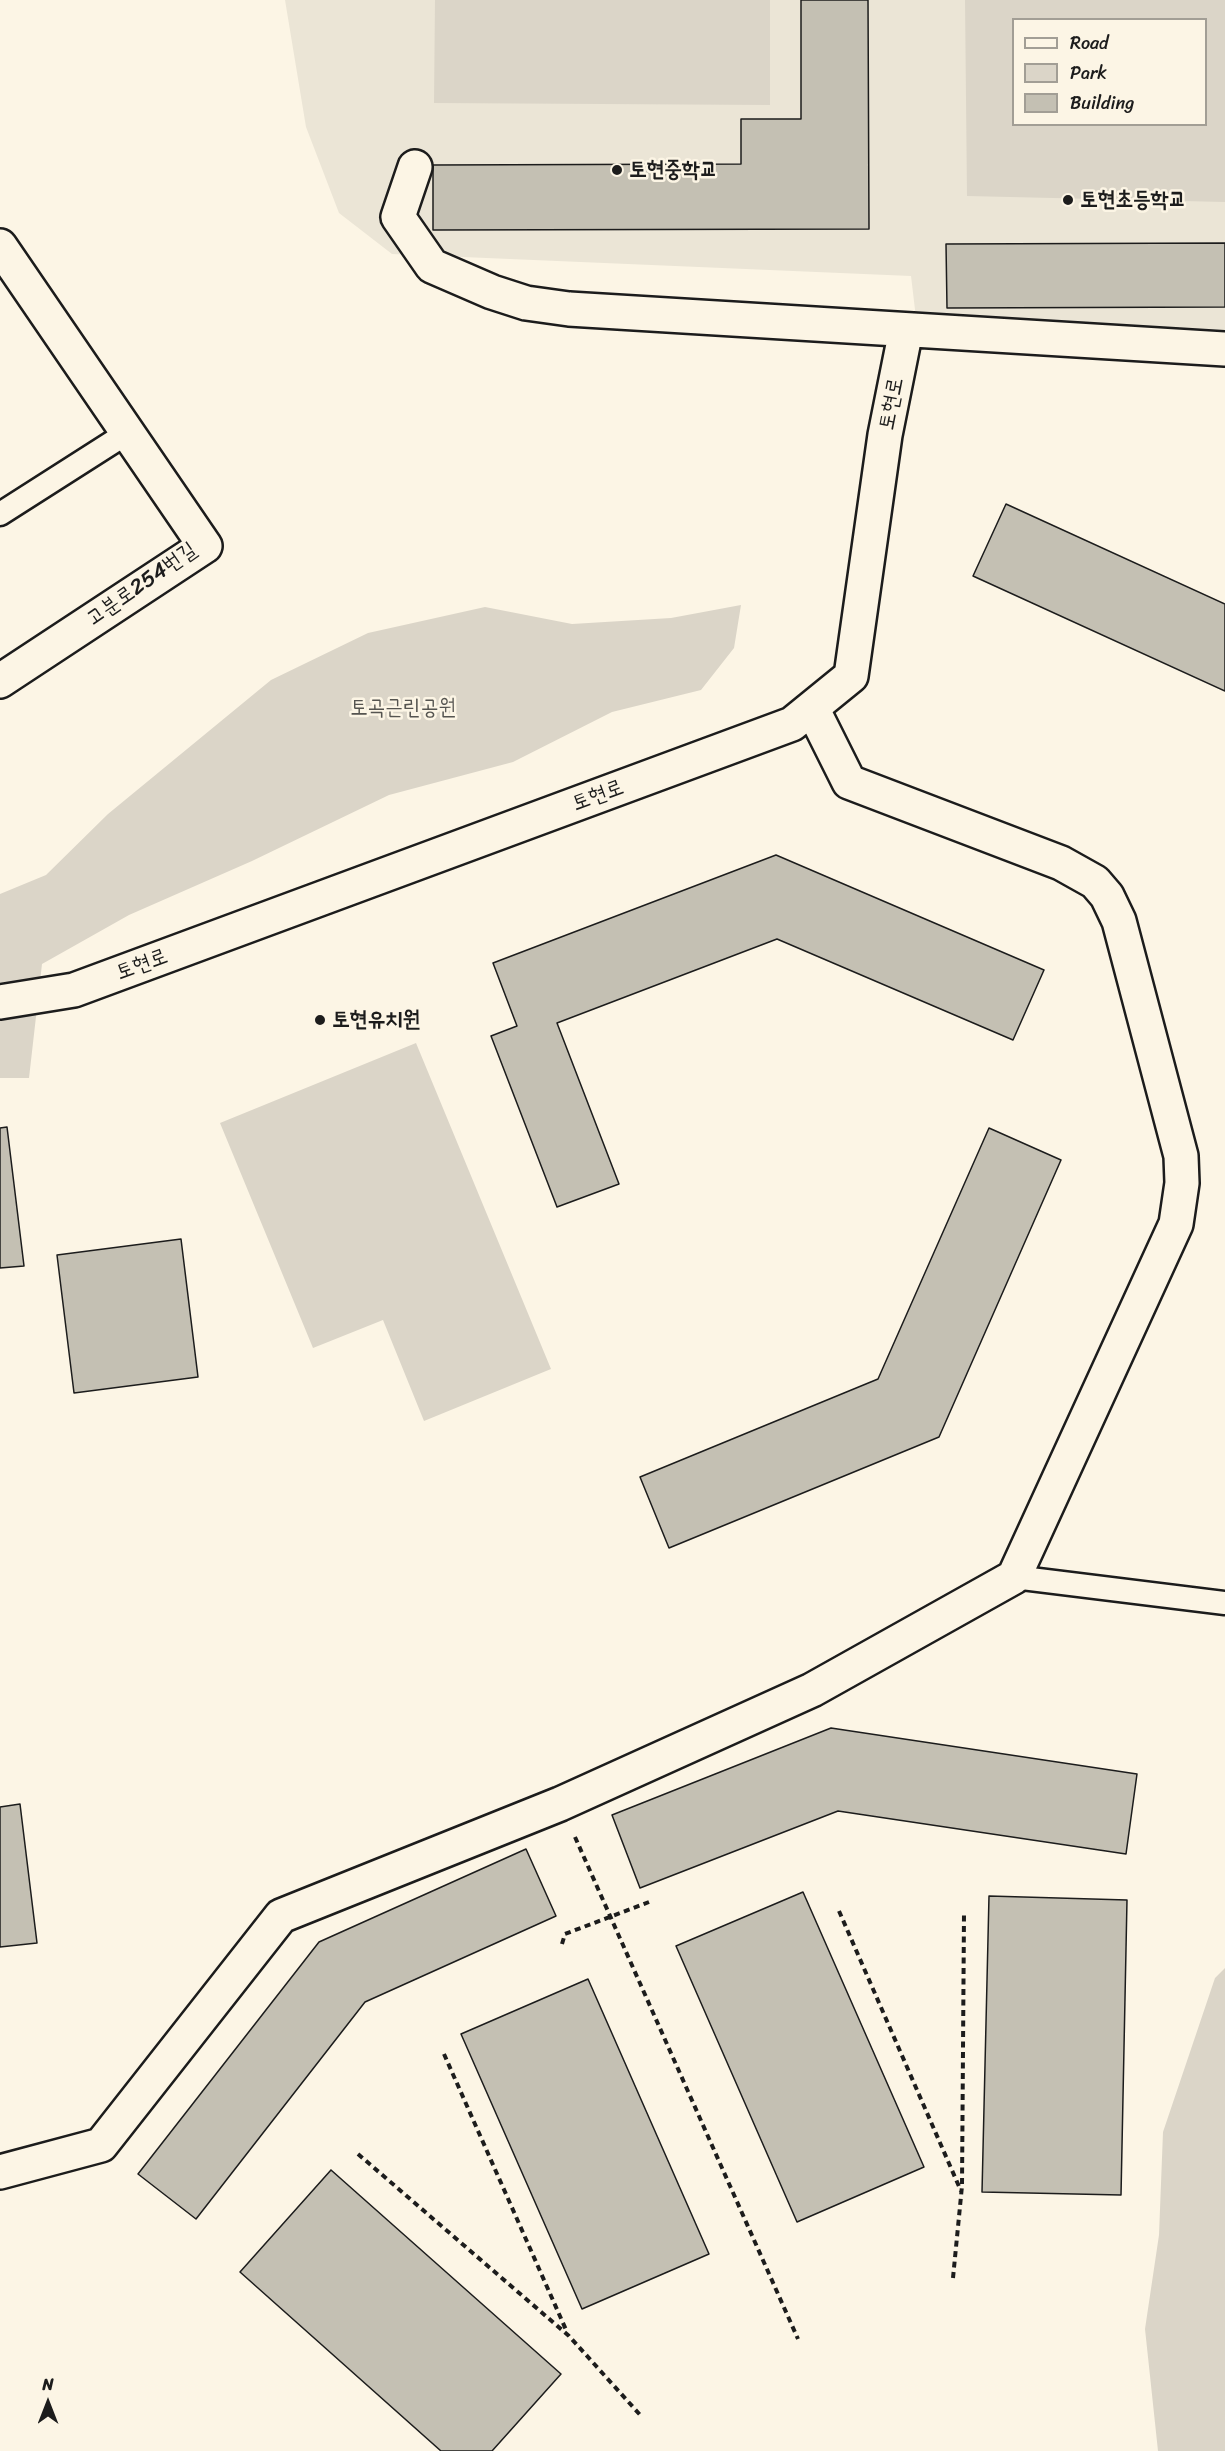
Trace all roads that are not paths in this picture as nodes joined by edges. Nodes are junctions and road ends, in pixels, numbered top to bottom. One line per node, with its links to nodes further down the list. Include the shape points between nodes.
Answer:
1 (416, 167): 3 (street, via 398,217 432,266 492,292 526,303 569,309)
2 (0, 246): 5 (street, 고분로254번길)
3 (906, 330): 4 (street); 8 (street, 토현로, via 885,435 850,676)
4 (1225, 349)
5 (128, 433): 6 (lane); 7 (street, 고분로254번길, via 205,546)
6 (0, 514)
7 (0, 681)
8 (812, 708): 9 (street, 토현로, via 792,724 74,990); 10 (street, via 849,782 1061,863 1095,882 1107,896 1119,921 1181,1156 1176,1224)
9 (0, 1002)
10 (1014, 1577): 11 (lane); 12 (street, via 812,1690 560,1804 281,1916 101,2145)
11 (1225, 1603)
12 (0, 2172)

